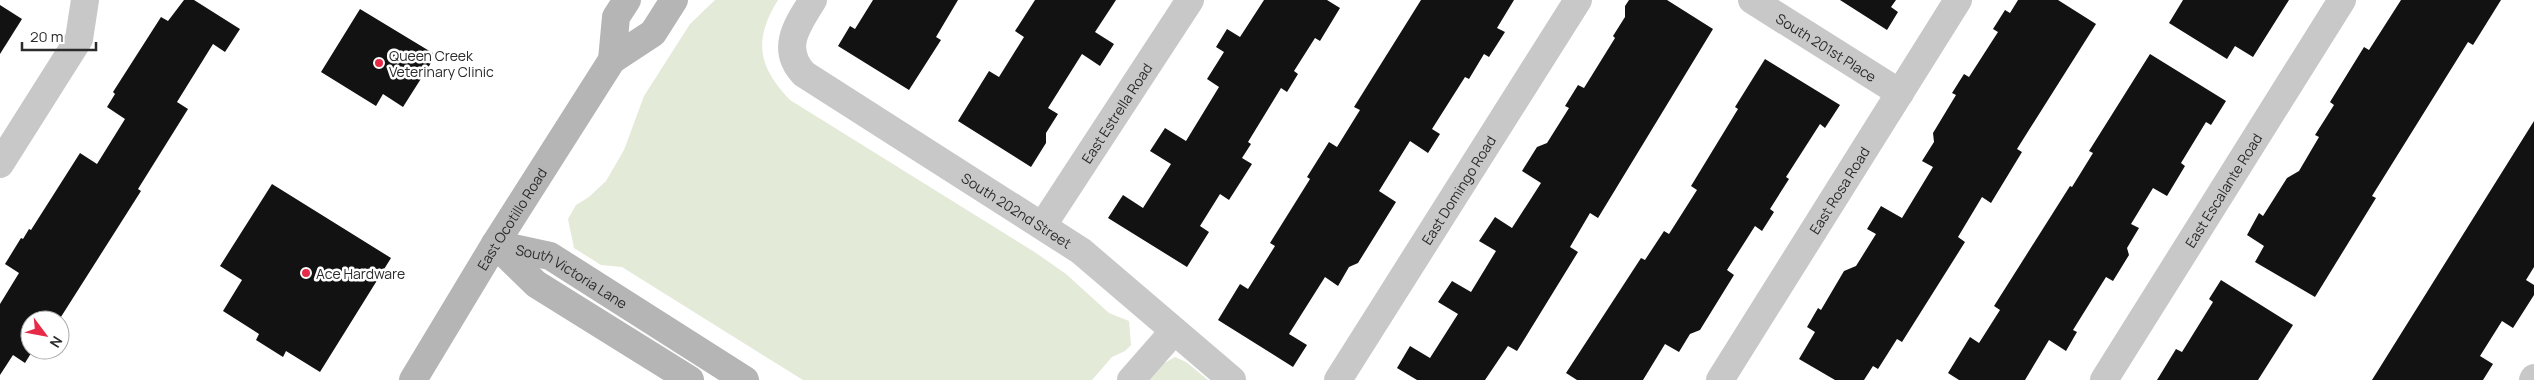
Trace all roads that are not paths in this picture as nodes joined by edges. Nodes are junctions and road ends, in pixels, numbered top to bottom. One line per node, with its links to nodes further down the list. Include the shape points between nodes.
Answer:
1 (85, 0): 12 (street, via 79,39)
2 (627, 0): 10 (main road, East Ocotillo Road, via 616,17)
3 (674, 0): 10 (main road, East Ocotillo Road, via 653,33)
4 (813, 0): 13 (street, South 202nd Street, via 794,31 791,44 799,70)
5 (1190, 0): 13 (street, East Estrella Road)
6 (1578, 0): 21 (street, East Domingo Road)
7 (1752, 0): 11 (street, South 201st Place)
8 (1958, 0): 11 (street, East Rosa Road)
9 (2342, 0): 23 (street, East Escalante Road)
10 (612, 60): 14 (main road, East Ocotillo Road)
11 (1900, 93): 22 (street, East Rosa Road)
12 (0, 164)
13 (1043, 225): 15 (street, South 202nd Street, via 1096,263)
14 (495, 244): 16 (main road, East Ocotillo Road); 17 (main road, South Victoria Lane, via 530,280); 18 (main road, South Victoria Lane, via 550,256)
15 (1174, 331): 19 (street); 20 (street, South 202nd Street)
16 (413, 380)
17 (690, 380)
18 (745, 380)
19 (1131, 380)
20 (1232, 380)
21 (1338, 380)
22 (1720, 380)
23 (2104, 380)

